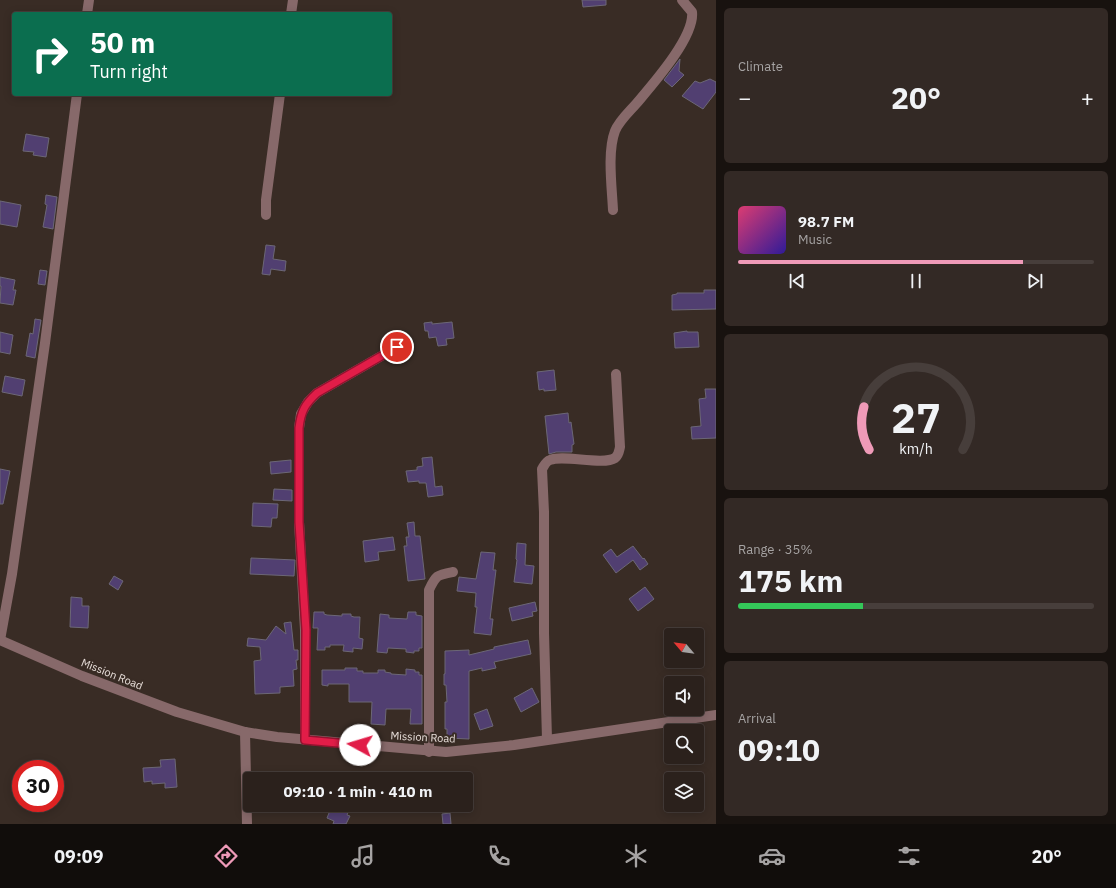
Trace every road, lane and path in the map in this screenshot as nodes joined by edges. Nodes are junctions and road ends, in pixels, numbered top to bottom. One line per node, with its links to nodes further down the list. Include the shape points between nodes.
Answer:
1 (89, 0): 4 (street)
2 (293, 0): 5 (street)
3 (682, 0): 8 (street, via 692,12 692,23 687,36 651,87 615,131 611,162)
4 (87, 12)
5 (291, 12)
6 (77, 96): 13 (street, via 45,343)
7 (280, 96): 9 (street)
8 (613, 210)
9 (266, 215)
10 (397, 347): 16 (street, via 317,393 301,414 298,465 306,630)
11 (616, 374): 17 (street, via 620,447 616,458 550,460 542,469)
12 (452, 572): 18 (street, via 438,575 430,590)
13 (0, 640): 15 (street, Mission Road, via 82,676 177,712)
14 (716, 715): 17 (street, Mission Road)
15 (245, 732): 16 (street, Mission Road); 19 (street)
16 (305, 740): 18 (street, Mission Road)
17 (547, 740): 18 (street, Mission Road, via 463,751)
18 (429, 752)
19 (247, 824)

